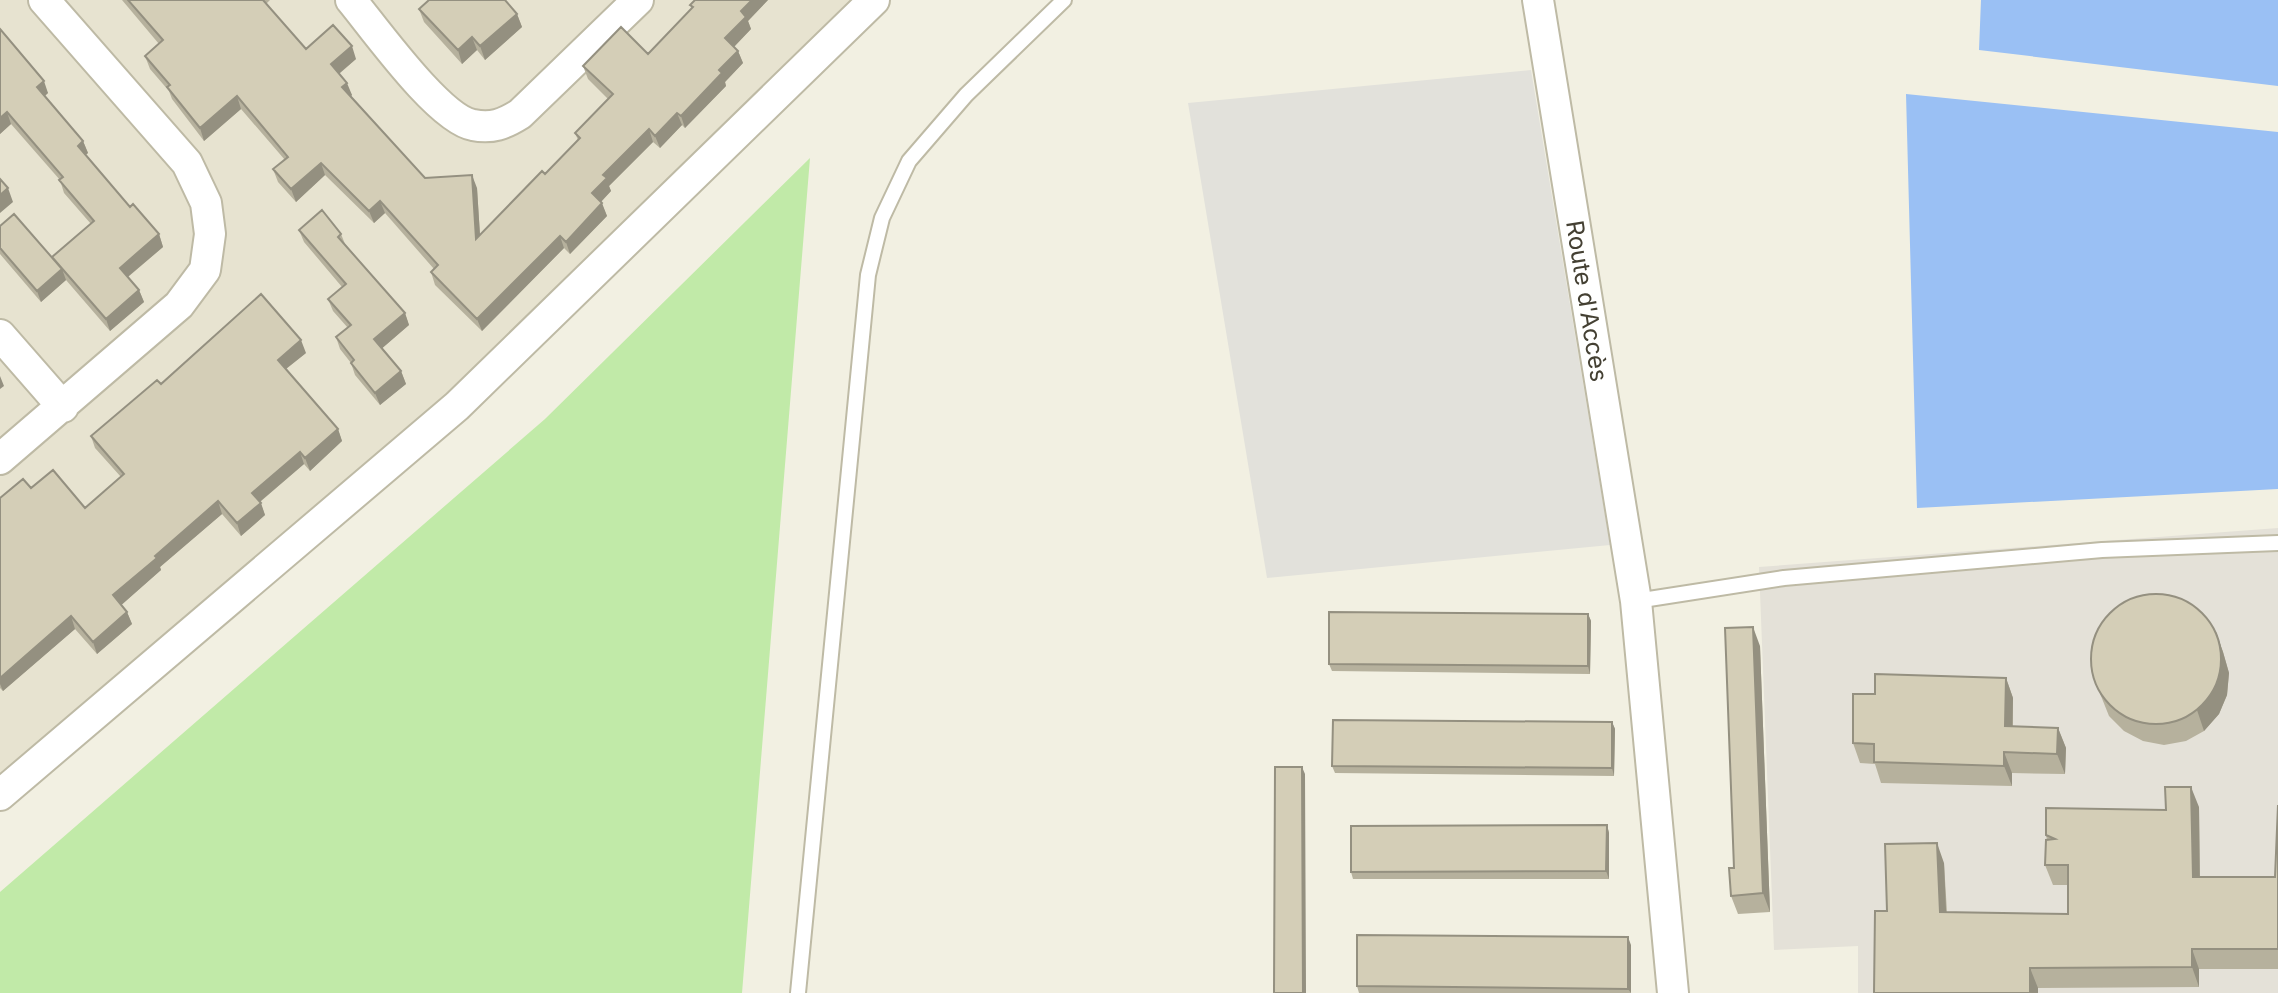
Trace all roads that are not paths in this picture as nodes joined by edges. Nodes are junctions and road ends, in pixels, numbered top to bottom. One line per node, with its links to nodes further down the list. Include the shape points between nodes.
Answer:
1 (44, 0): 8 (street, via 187,163 206,203 210,234 205,270 179,305)
2 (351, 0): 3 (street, via 442,109 470,125 500,126 520,114)
3 (638, 0)
4 (874, 0): 12 (street, via 457,406)
5 (1064, 0): 13 (lane, via 966,95 909,161 882,218 868,275)
6 (1538, 0): 11 (street, Route d'Accès)
7 (0, 335): 8 (street)
8 (63, 407): 9 (street)
9 (0, 459)
10 (2278, 543): 11 (lane, via 2102,550 1784,578)
11 (1636, 601): 14 (street, Route d'Accès)
12 (0, 795)
13 (798, 993)
14 (1673, 993)

